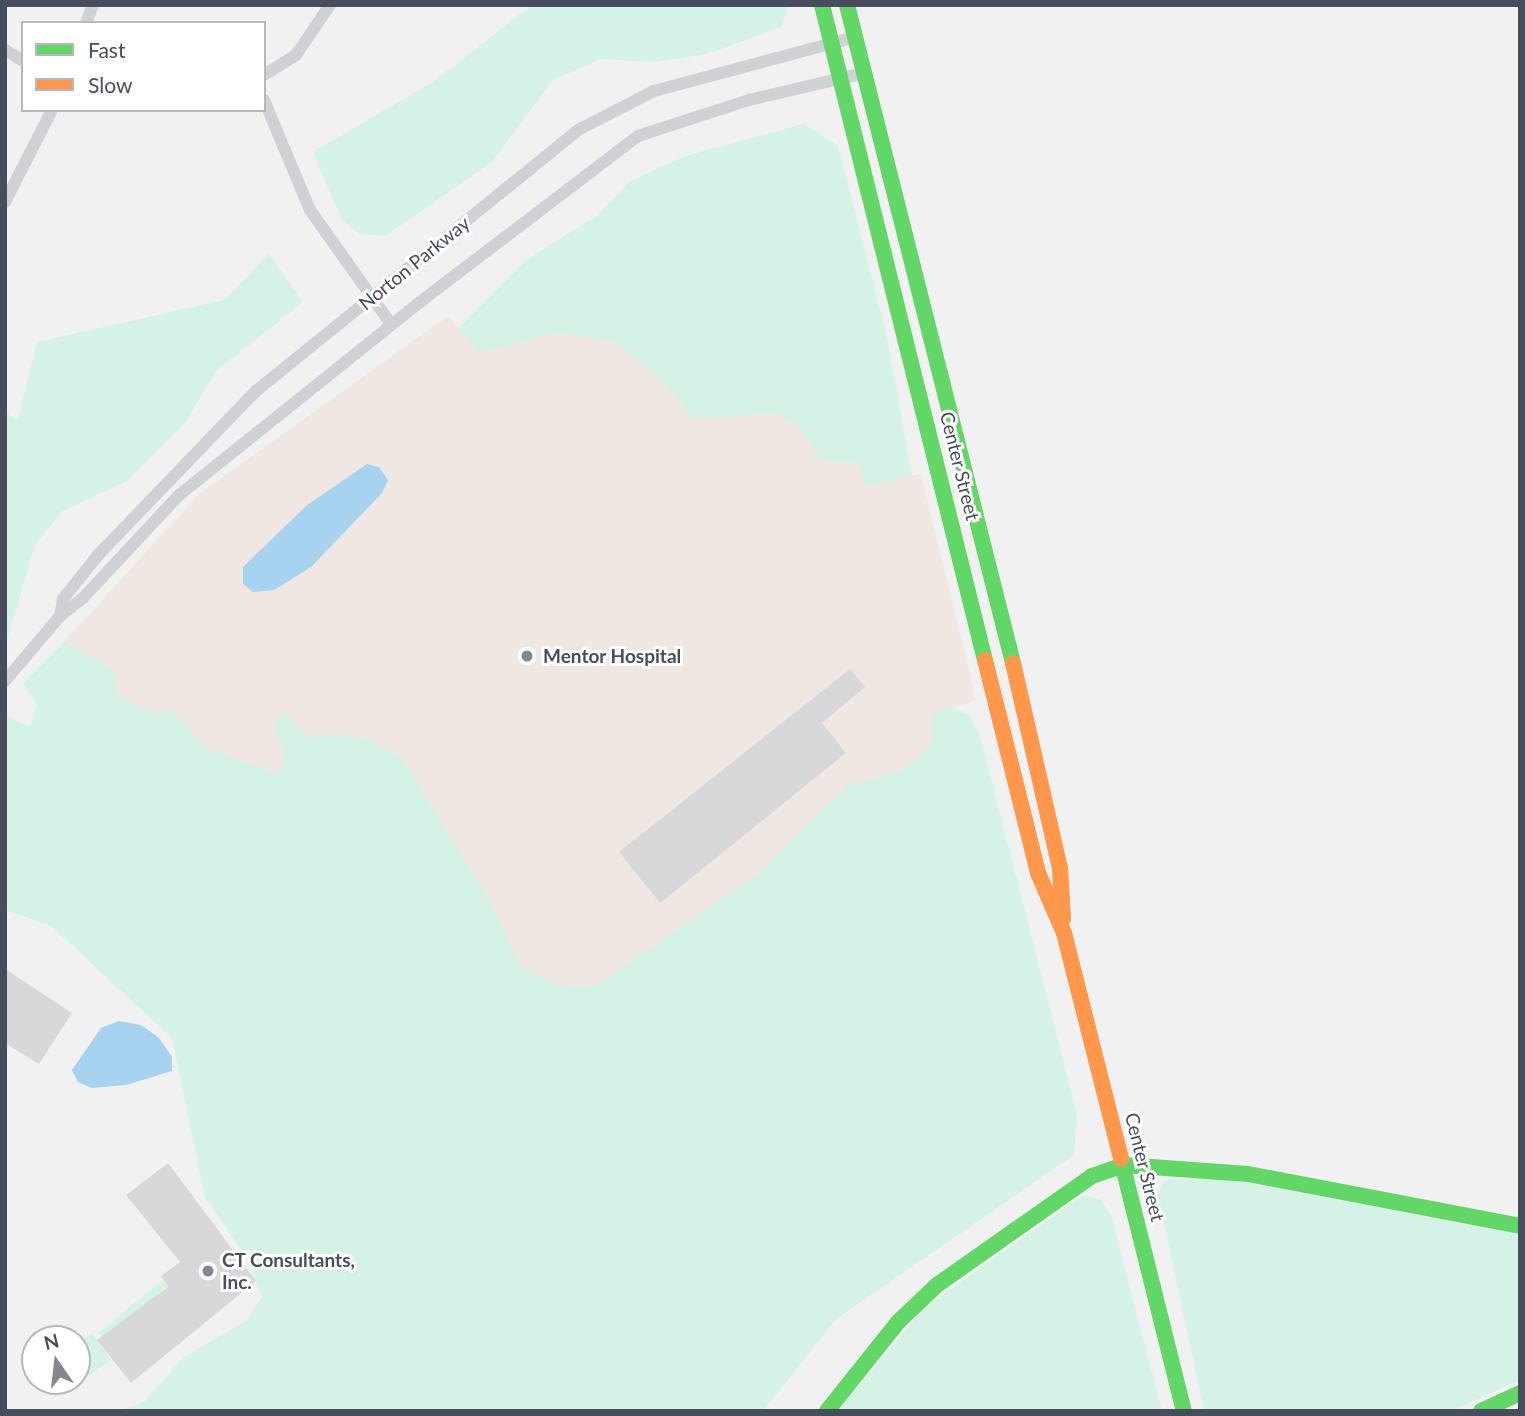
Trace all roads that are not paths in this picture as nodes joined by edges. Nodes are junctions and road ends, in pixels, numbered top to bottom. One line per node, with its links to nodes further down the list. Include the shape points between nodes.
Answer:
1 (330, 5): 8 (street, via 296,55)
2 (822, 5): 5 (main road, Center Street)
3 (847, 5): 4 (main road, Center Street)
4 (855, 37): 5 (street, Norton Parkway); 9 (main road, Center Street)
5 (832, 43): 10 (main road, Center Street); 14 (street, Norton Parkway, via 654,91 578,130)
6 (5, 50): 7 (street)
7 (21, 60)
8 (266, 74)
9 (864, 74): 10 (street, Norton Parkway); 18 (main road, Center Street, via 1020,690 1060,868)
10 (842, 78): 15 (street, Norton Parkway, via 750,100 638,136); 18 (main road, Center Street, via 1038,873)
11 (266, 105): 14 (street, via 310,210)
12 (51, 112): 13 (street)
13 (5, 202)
14 (372, 298): 15 (street); 16 (street, Norton Parkway, via 256,391 183,460 90,564 63,599)
15 (391, 324): 16 (street, Norton Parkway, via 178,496 83,598)
16 (60, 616): 17 (street, Norton Parkway)
17 (5, 681)
18 (1063, 933): 19 (main road, Center Street)
19 (1124, 1165): 20 (main road, via 1248,1174); 22 (main road, via 1091,1176 937,1285 898,1322); 23 (main road, Center Street)
20 (1520, 1226)
21 (1520, 1393): 24 (main road)
22 (827, 1411)
23 (1184, 1411)
24 (1481, 1411)

